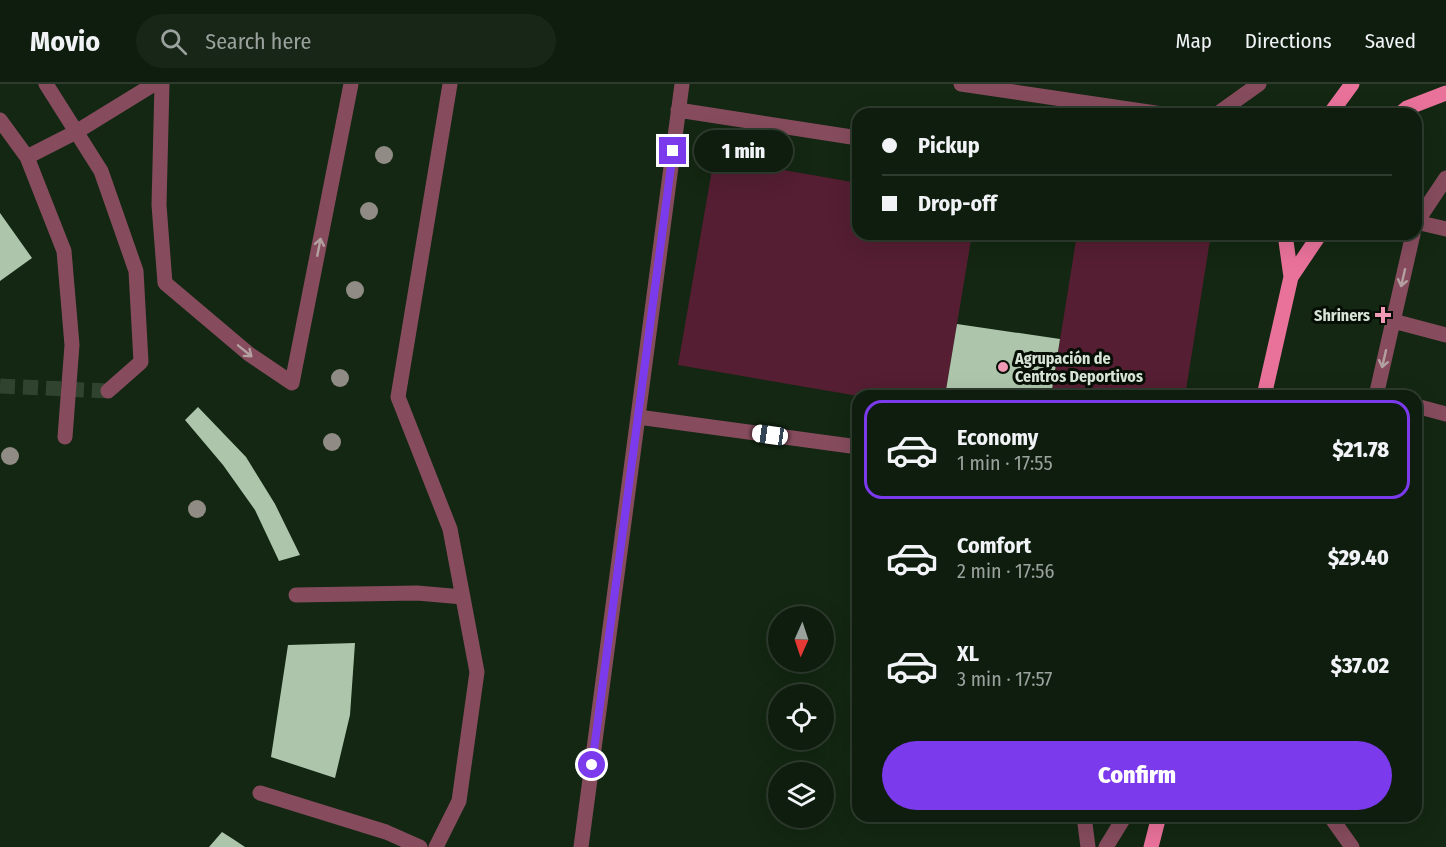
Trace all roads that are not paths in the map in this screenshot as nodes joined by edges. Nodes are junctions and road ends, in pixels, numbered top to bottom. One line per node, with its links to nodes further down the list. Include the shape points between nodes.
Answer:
1 (46, 84): 17 (street)
2 (154, 84): 17 (street)
3 (162, 84): 4 (street, one-way to 4, via 159,205 165,283 249,354 292,383)
4 (351, 84)
5 (450, 84): 39 (street, via 398,397 450,529)
6 (682, 84): 15 (street)
7 (962, 84): 11 (street)
8 (1256, 84): 12 (street)
9 (1352, 84): 13 (main road)
10 (1446, 93): 14 (main road)
11 (1122, 108)
12 (1224, 108)
13 (1334, 108)
14 (1407, 108)
15 (678, 110): 18 (street); 35 (street)
16 (0, 120): 19 (street)
17 (76, 132): 19 (street); 32 (street, via 101,171 136,271 141,362)
18 (852, 137)
19 (27, 157): 36 (street, via 64,251 72,345)
20 (1446, 178): 21 (street)
21 (1422, 213)
22 (1422, 223): 23 (street)
23 (1446, 229)
24 (1286, 240): 27 (main road)
25 (1316, 240): 27 (main road)
26 (1412, 240): 28 (street, one-way to 28)
27 (1291, 277): 30 (main road)
28 (1393, 321): 29 (street); 31 (street, one-way to 31)
29 (1446, 335)
30 (1265, 390)
31 (1377, 390)
32 (108, 391)
33 (1422, 408): 34 (street)
34 (1446, 414)
35 (638, 417): 37 (street); 47 (street)
36 (65, 437)
37 (852, 446)
38 (296, 595): 39 (street, via 417,593)
39 (463, 597): 46 (street, via 477,672 459,801)
40 (260, 793): 45 (street, via 386,832)
41 (1085, 822): 48 (street)
42 (1121, 822): 49 (street)
43 (1157, 822): 50 (main road)
44 (1334, 822): 51 (street)
45 (420, 847)
46 (436, 847)
47 (581, 847)
48 (1088, 847)
49 (1106, 847)
50 (1151, 847)
51 (1352, 847)

